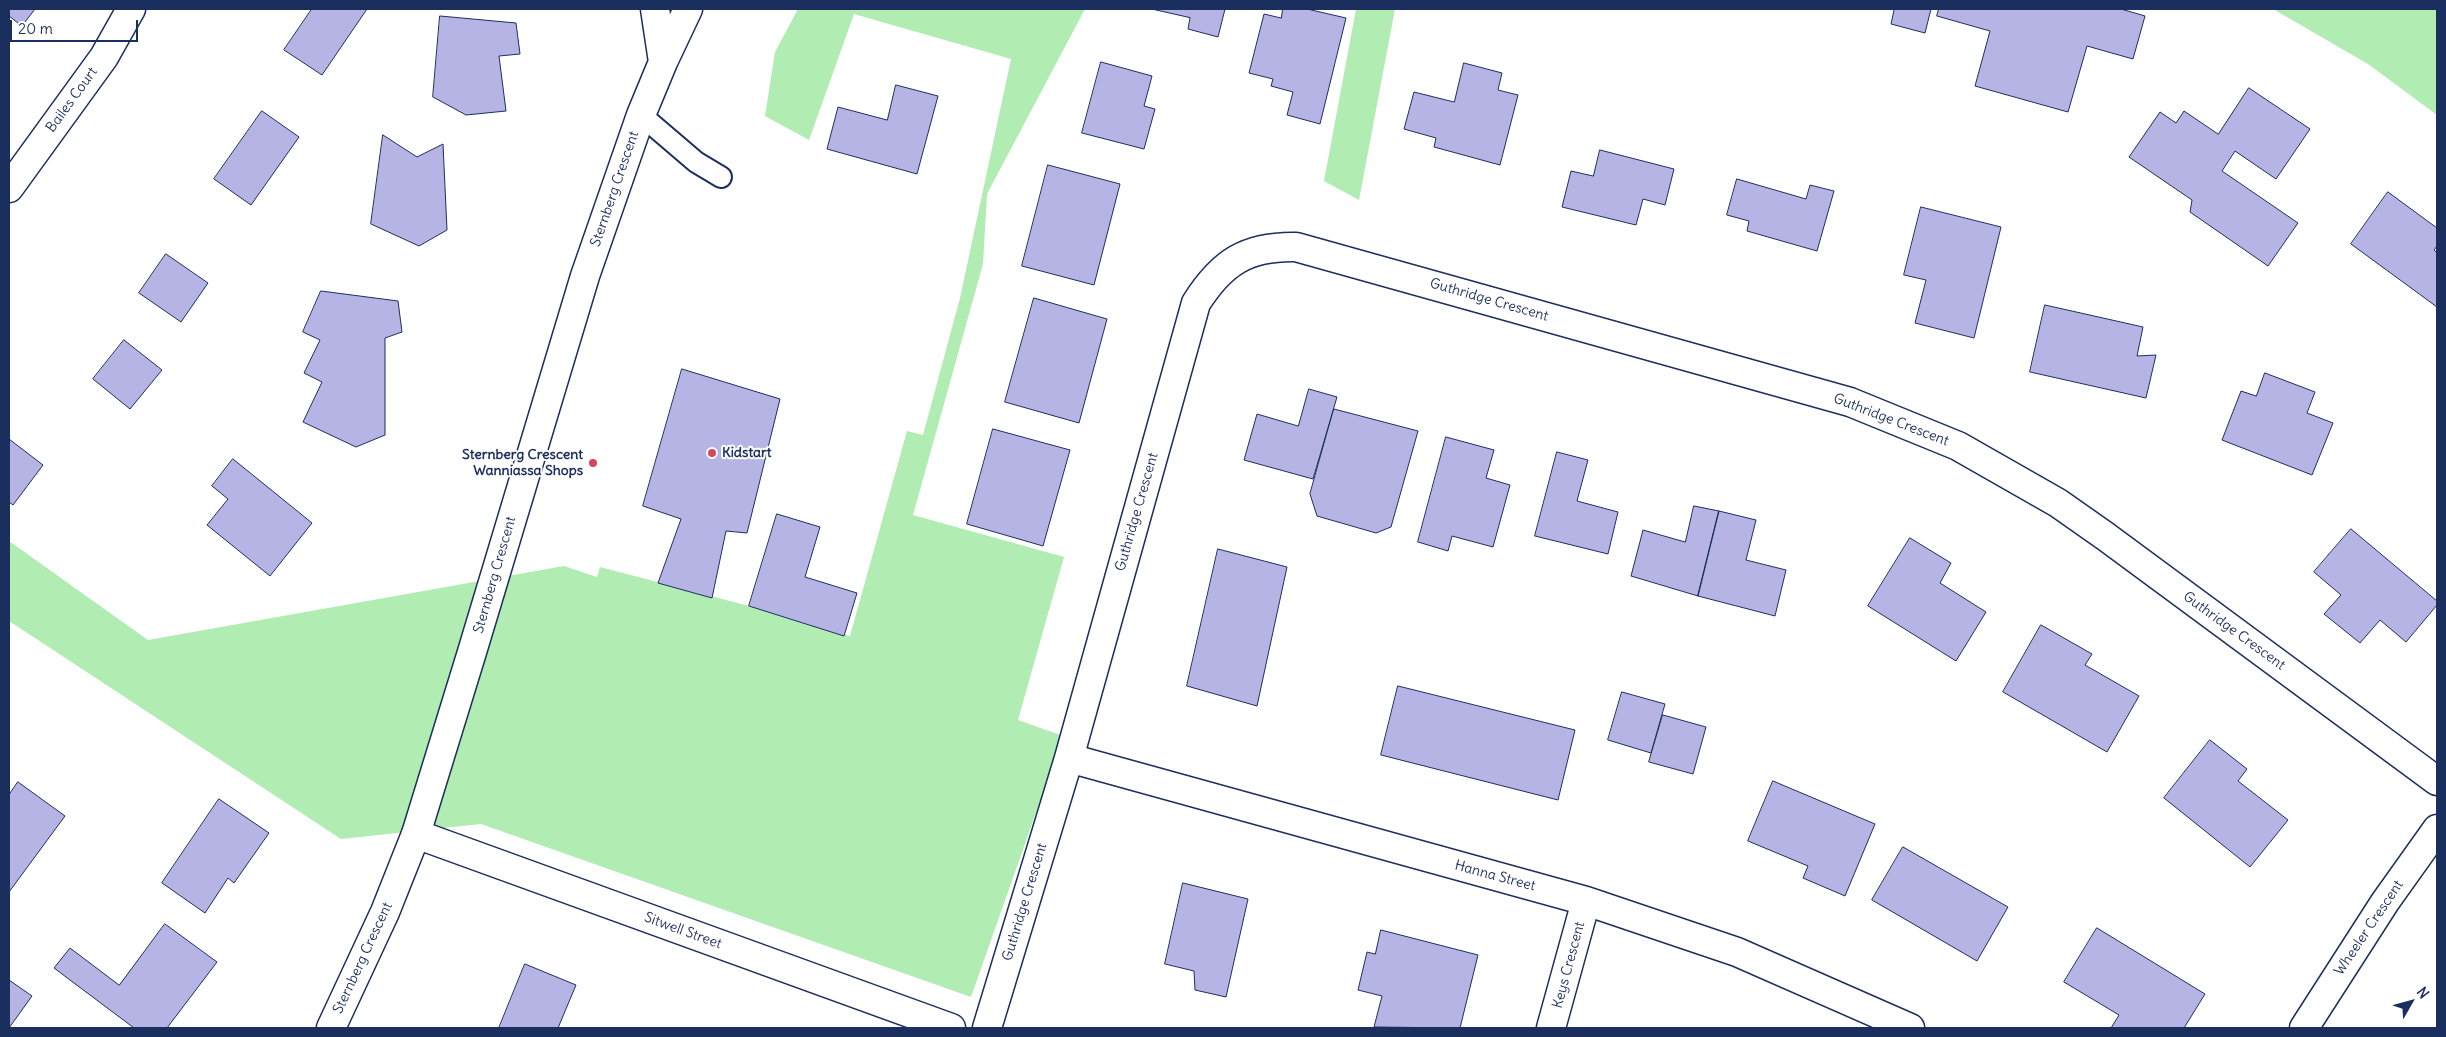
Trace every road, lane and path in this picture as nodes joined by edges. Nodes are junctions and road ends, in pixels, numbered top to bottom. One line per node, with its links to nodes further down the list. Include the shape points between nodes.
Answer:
1 (131, 9): 7 (street, Bailes Court, via 104,57)
2 (654, 9): 4 (street)
3 (688, 9): 4 (street, Sternberg Crescent)
4 (662, 62): 5 (street, Sternberg Crescent)
5 (641, 115): 6 (lane, Sternberg Crescent, via 696,162); 11 (street, Sternberg Crescent, via 585,276)
6 (721, 177)
7 (9, 188)
8 (1069, 758): 9 (street, Guthridge Crescent, via 1196,303 1211,280 1232,261 1270,246 1296,247 1850,402 1958,446 2058,503); 12 (street, Hanna Street); 15 (street, Guthridge Crescent)
9 (2437, 781)
10 (2437, 829): 18 (street, Wheeler Crescent, via 2385,902)
11 (416, 834): 13 (street, Sternberg Crescent, via 385,912); 14 (street, Sitwell Street)
12 (1586, 901): 16 (street, Keys Crescent); 17 (street, Hanna Street, via 1737,952)
13 (331, 1028)
14 (951, 1028)
15 (987, 1028)
16 (1552, 1028)
17 (1910, 1028)
18 (2304, 1028)

